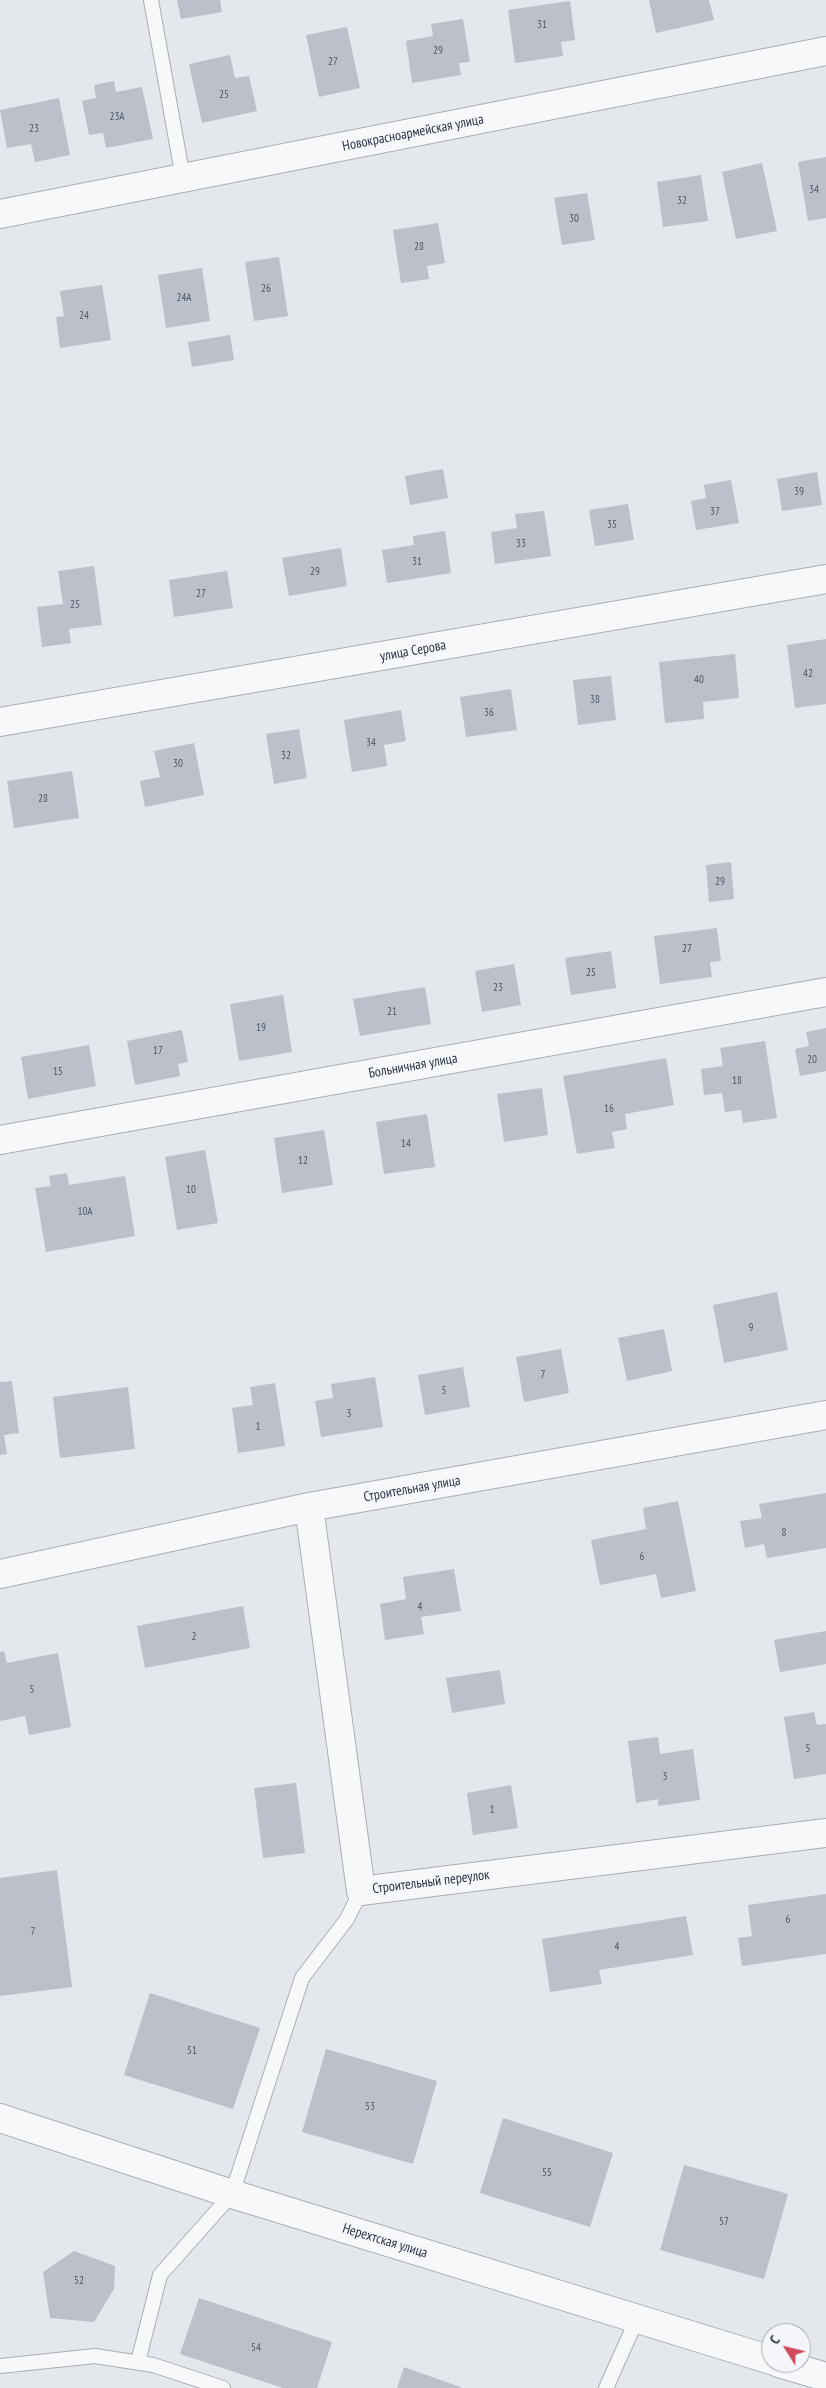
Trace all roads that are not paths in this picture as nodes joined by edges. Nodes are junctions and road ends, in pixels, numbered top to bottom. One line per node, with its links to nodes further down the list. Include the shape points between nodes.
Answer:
1 (151, 0): 3 (lane)
2 (826, 51): 3 (street, Новокрасноармейская улица)
3 (183, 178): 4 (street, Новокрасноармейская улица)
4 (0, 214)
5 (826, 579): 6 (street, улица Серова)
6 (0, 722)
7 (826, 992): 8 (street, Больничная улица)
8 (0, 1140)
9 (826, 1415): 10 (street, Строительная улица)
10 (309, 1508): 11 (street, Строительная улица); 13 (street, Строительный переулок)
11 (0, 1574)
12 (826, 1833): 13 (street, Строительный переулок)
13 (361, 1891): 15 (lane, via 347,1919 302,1978)
14 (0, 2118): 15 (street, Нерехтская улица)
15 (232, 2194): 16 (street, Нерехтская улица); 18 (lane, via 160,2275)
16 (637, 2319): 17 (street, Нерехтская улица); 23 (lane)
17 (761, 2357)
18 (138, 2362): 19 (lane, via 95,2356); 22 (lane, via 154,2364)
19 (0, 2366)
20 (811, 2373): 21 (street)
21 (826, 2377)
22 (223, 2388)
23 (606, 2388)

